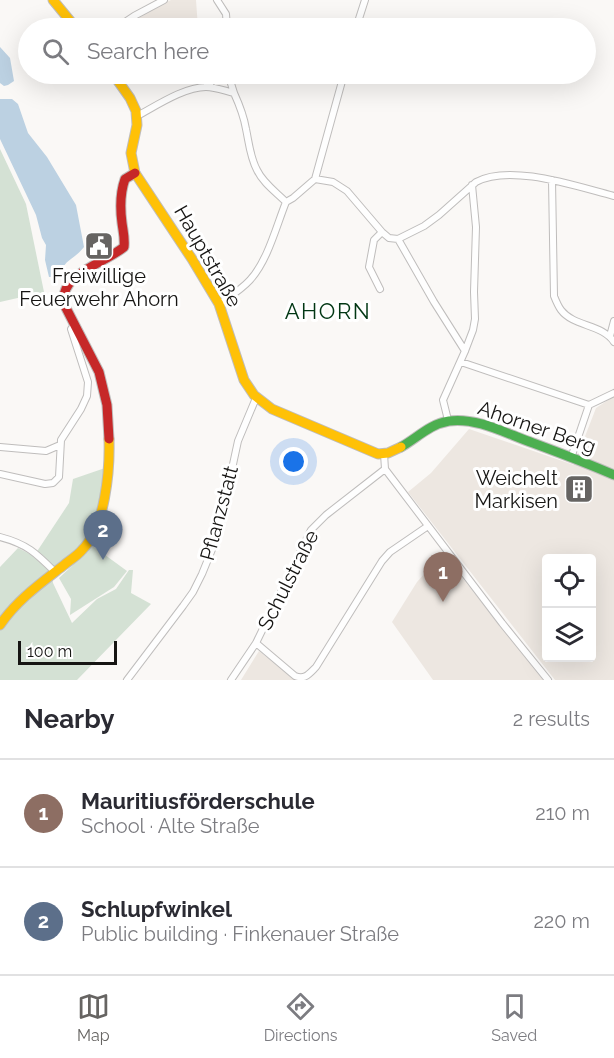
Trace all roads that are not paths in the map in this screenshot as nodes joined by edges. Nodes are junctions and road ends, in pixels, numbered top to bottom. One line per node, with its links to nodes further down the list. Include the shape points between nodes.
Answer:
1 (53, 0): 5 (street)
2 (164, 0): 6 (street)
3 (217, 0): 7 (street)
4 (365, 0): 8 (street)
5 (68, 18)
6 (131, 18)
7 (226, 18)
8 (359, 18)
9 (120, 84): 15 (street)
10 (210, 84): 13 (street)
11 (231, 84): 14 (street)
12 (341, 84): 17 (street)
13 (205, 87): 14 (street); 15 (street)
14 (234, 93): 21 (street, via 257,172)
15 (137, 116): 16 (street, Hauptstraße, via 130,156)
16 (135, 173): 25 (street, Hauptstraße); 27 (street, via 125,179 121,193 124,247 75,278 64,290 64,305)
17 (315, 179): 21 (street); 22 (street, via 333,182 346,191)
18 (552, 180): 19 (street, via 506,175 482,178); 20 (street); 28 (street, via 555,296 570,318)
19 (472, 185): 23 (street, via 424,226); 29 (street, via 476,227 475,319)
20 (614, 196)
21 (286, 202): 25 (street, via 255,273)
22 (382, 232): 23 (street); 24 (street, via 374,240 369,267)
23 (398, 239): 29 (street)
24 (380, 289)
25 (219, 304): 32 (street, Hauptstraße, via 244,380)
26 (614, 321): 28 (street)
27 (75, 324): 35 (street, via 71,329 88,382 87,396); 44 (street, via 105,393 108,471 94,532 81,552)
28 (612, 339)
29 (465, 351): 30 (street)
30 (461, 362): 33 (street); 34 (street, via 443,400)
31 (614, 393): 33 (street)
32 (256, 398): 37 (street, Hauptstraße, via 288,417); 47 (street, Pflanzstatt, via 238,441 221,520 202,574 193,592)
33 (589, 405): 38 (street)
34 (448, 420): 37 (street, Ahorner Berg); 38 (street, Ahorner Berg, via 474,422)
35 (60, 445): 36 (street, via 46,451); 40 (street, via 59,477 53,483)
36 (0, 447)
37 (384, 454): 39 (street)
38 (571, 458): 41 (street, Ahorner Berg)
39 (385, 469): 42 (street); 46 (street, Schulstraße, via 311,530)
40 (0, 474)
41 (614, 475)
42 (428, 526): 46 (street, via 382,561 306,676 295,676); 49 (street)
43 (0, 537): 44 (street, via 18,542)
44 (55, 572): 45 (street, via 20,600)
45 (0, 625)
46 (256, 644): 48 (street, Schulstraße)
47 (127, 680)
48 (231, 680)
49 (548, 680)

